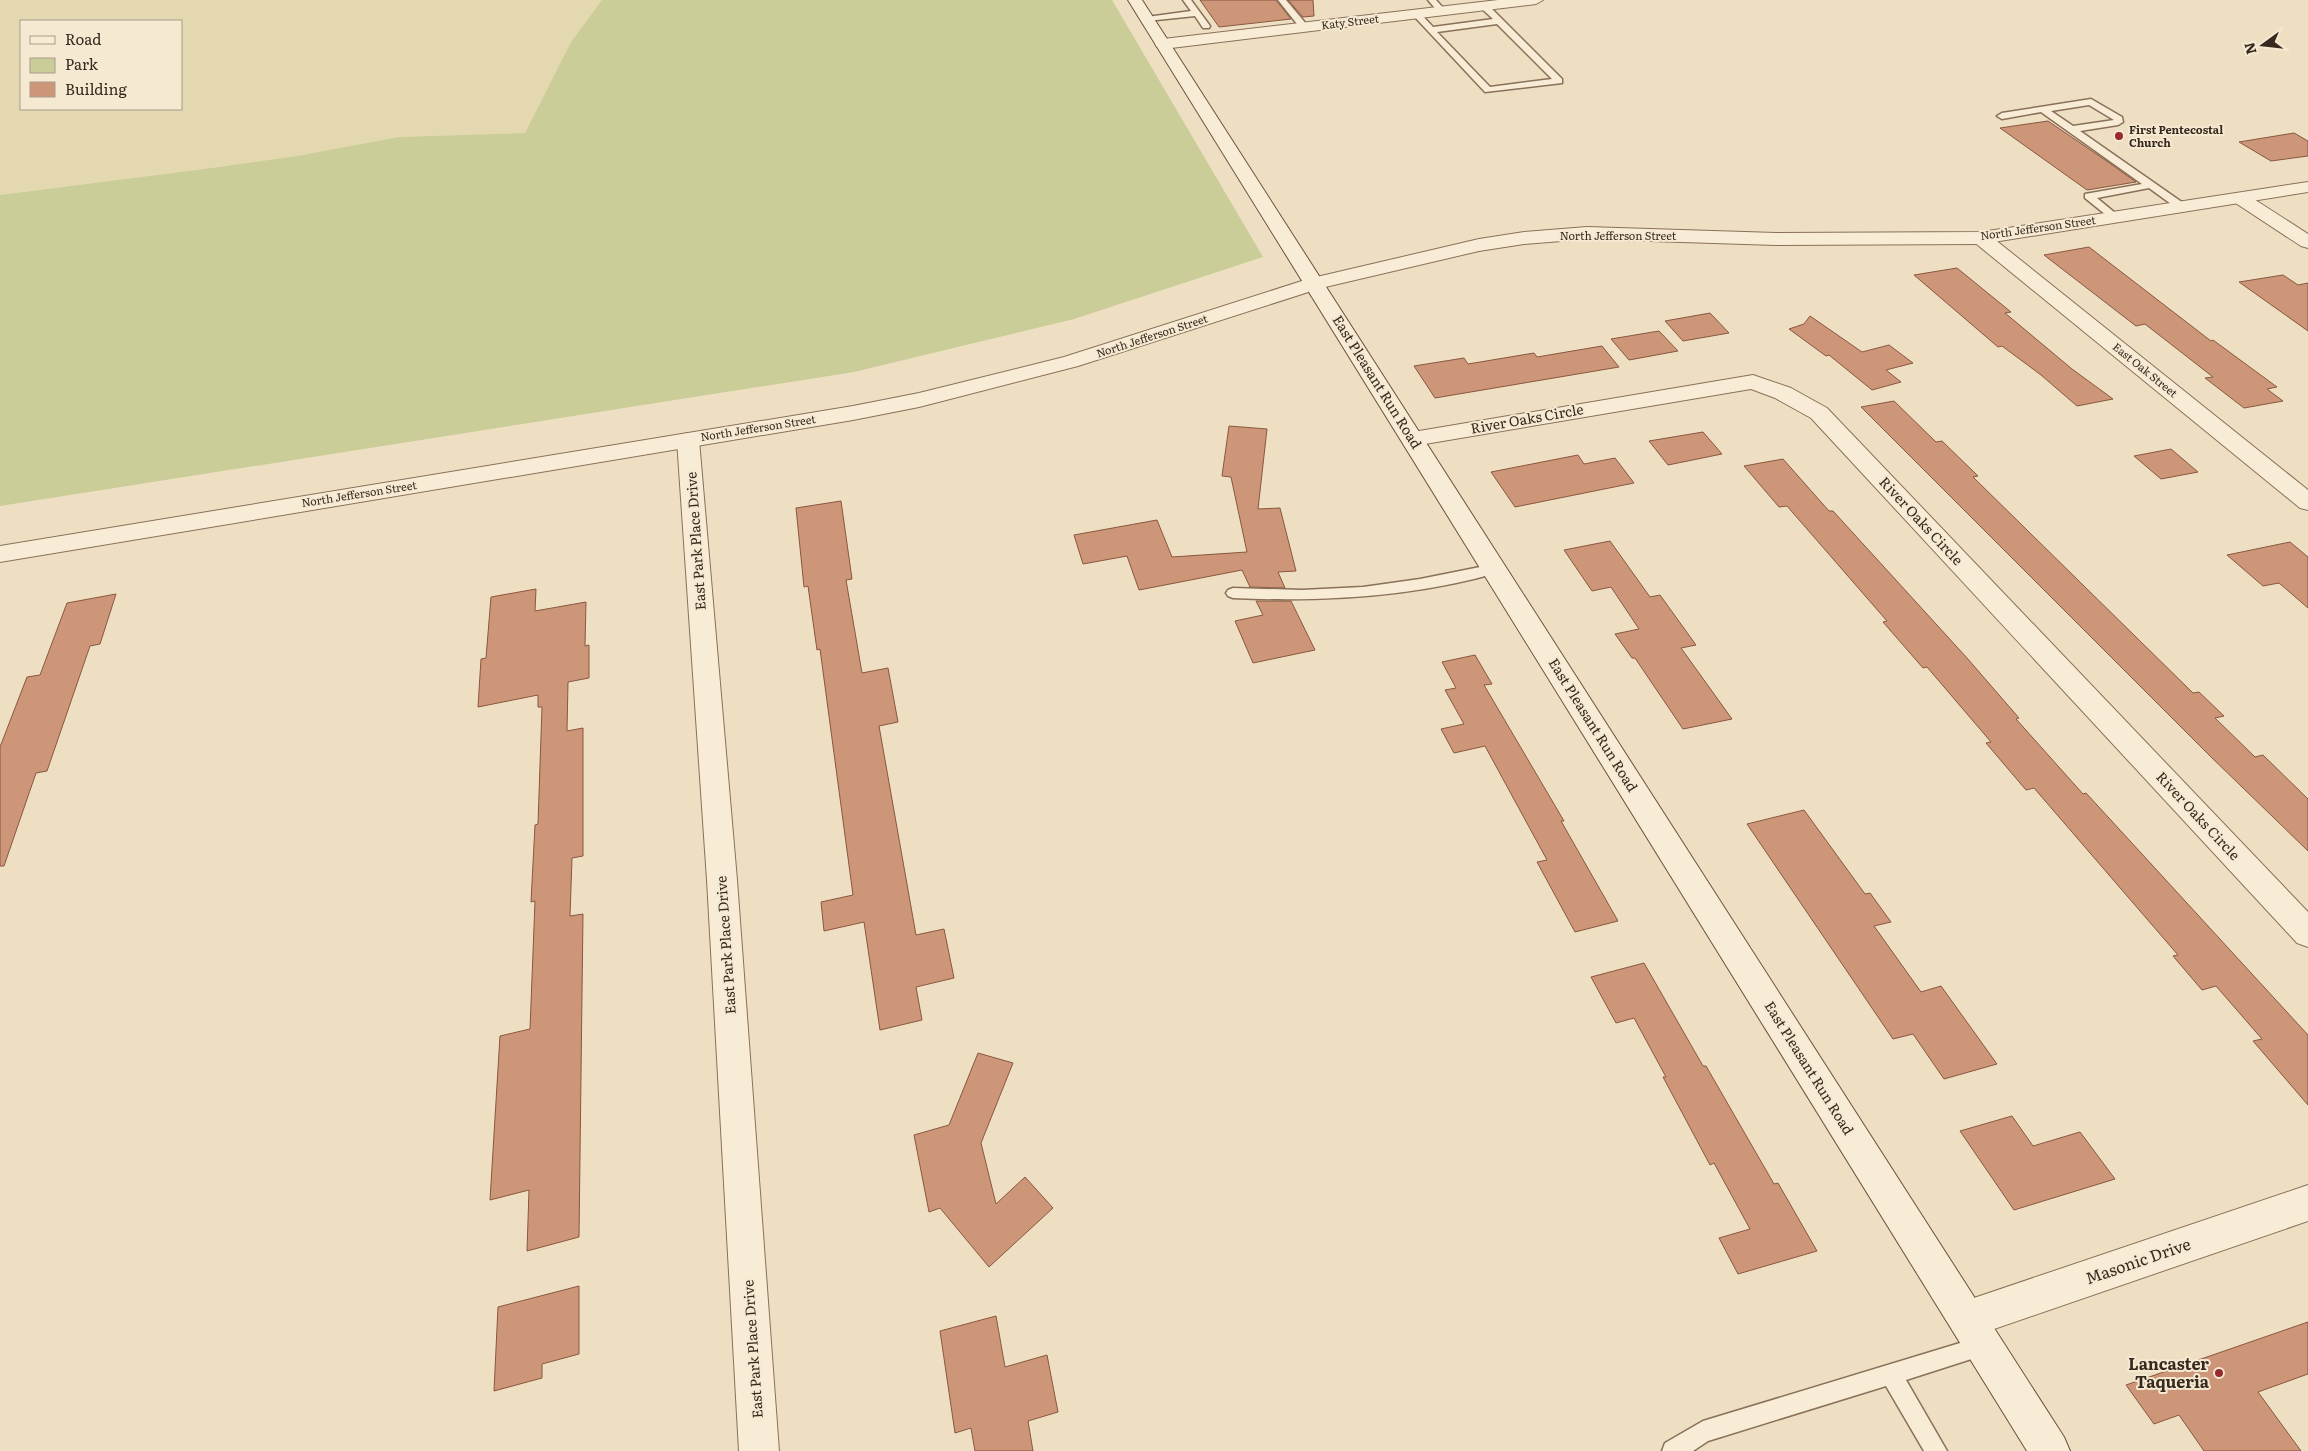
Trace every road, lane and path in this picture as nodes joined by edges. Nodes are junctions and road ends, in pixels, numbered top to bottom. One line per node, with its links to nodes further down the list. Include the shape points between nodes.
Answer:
1 (1188, 0): 7 (lane)
2 (1282, 0): 11 (lane)
3 (1536, 0): 5 (street, Katy Street)
4 (1437, 6): 5 (street, Katy Street); 8 (street, Katy Street)
5 (1484, 6): 9 (lane)
6 (1142, 10): 7 (lane); 13 (street, East Pleasant Run Road)
7 (1197, 13): 10 (lane)
8 (1416, 14): 11 (street, Katy Street); 12 (lane)
9 (1499, 21): 12 (lane); 12 (lane, via 1559,81 1488,90)
10 (1206, 26)
11 (1304, 27): 13 (street, Katy Street)
12 (1431, 30)
13 (1163, 44): 24 (street, East Pleasant Run Road)
14 (2043, 109): 15 (lane); 16 (lane); 16 (lane, via 2091,102 2119,120)
15 (2002, 116)
16 (2072, 129): 17 (lane)
17 (2151, 185): 20 (lane); 21 (lane, via 2089,196)
18 (2308, 187): 19 (street, North Jefferson Street)
19 (2240, 198): 20 (street, North Jefferson Street); 23 (street)
20 (2182, 207): 21 (street, North Jefferson Street)
21 (2115, 217): 22 (street, North Jefferson Street)
22 (1981, 238): 24 (street, North Jefferson Street, via 1776,239 1586,233 1479,245); 27 (street, East Oak Street)
23 (2308, 242)
24 (1315, 283): 25 (street, East Pleasant Run Road); 26 (street, North Jefferson Street, via 1015,377 853,413)
25 (1413, 439): 29 (street, East Pleasant Run Road); 31 (street, River Oaks Circle, via 1753,382 1783,393 1819,413)
26 (688, 440): 28 (street, North Jefferson Street); 35 (street, East Park Place Drive, via 722,880)
27 (2303, 493)
28 (0, 554)
29 (1495, 569): 30 (lane, via 1423,584 1345,594); 33 (street, East Pleasant Run Road)
30 (1233, 592)
31 (2308, 934)
32 (2308, 1203): 33 (street, Masonic Drive)
33 (1976, 1332): 34 (lane); 38 (street, East Pleasant Run Road)
34 (1891, 1374): 36 (lane, via 1702,1432); 37 (lane)
35 (759, 1451)
36 (1673, 1451)
37 (1936, 1451)
38 (2050, 1451)

